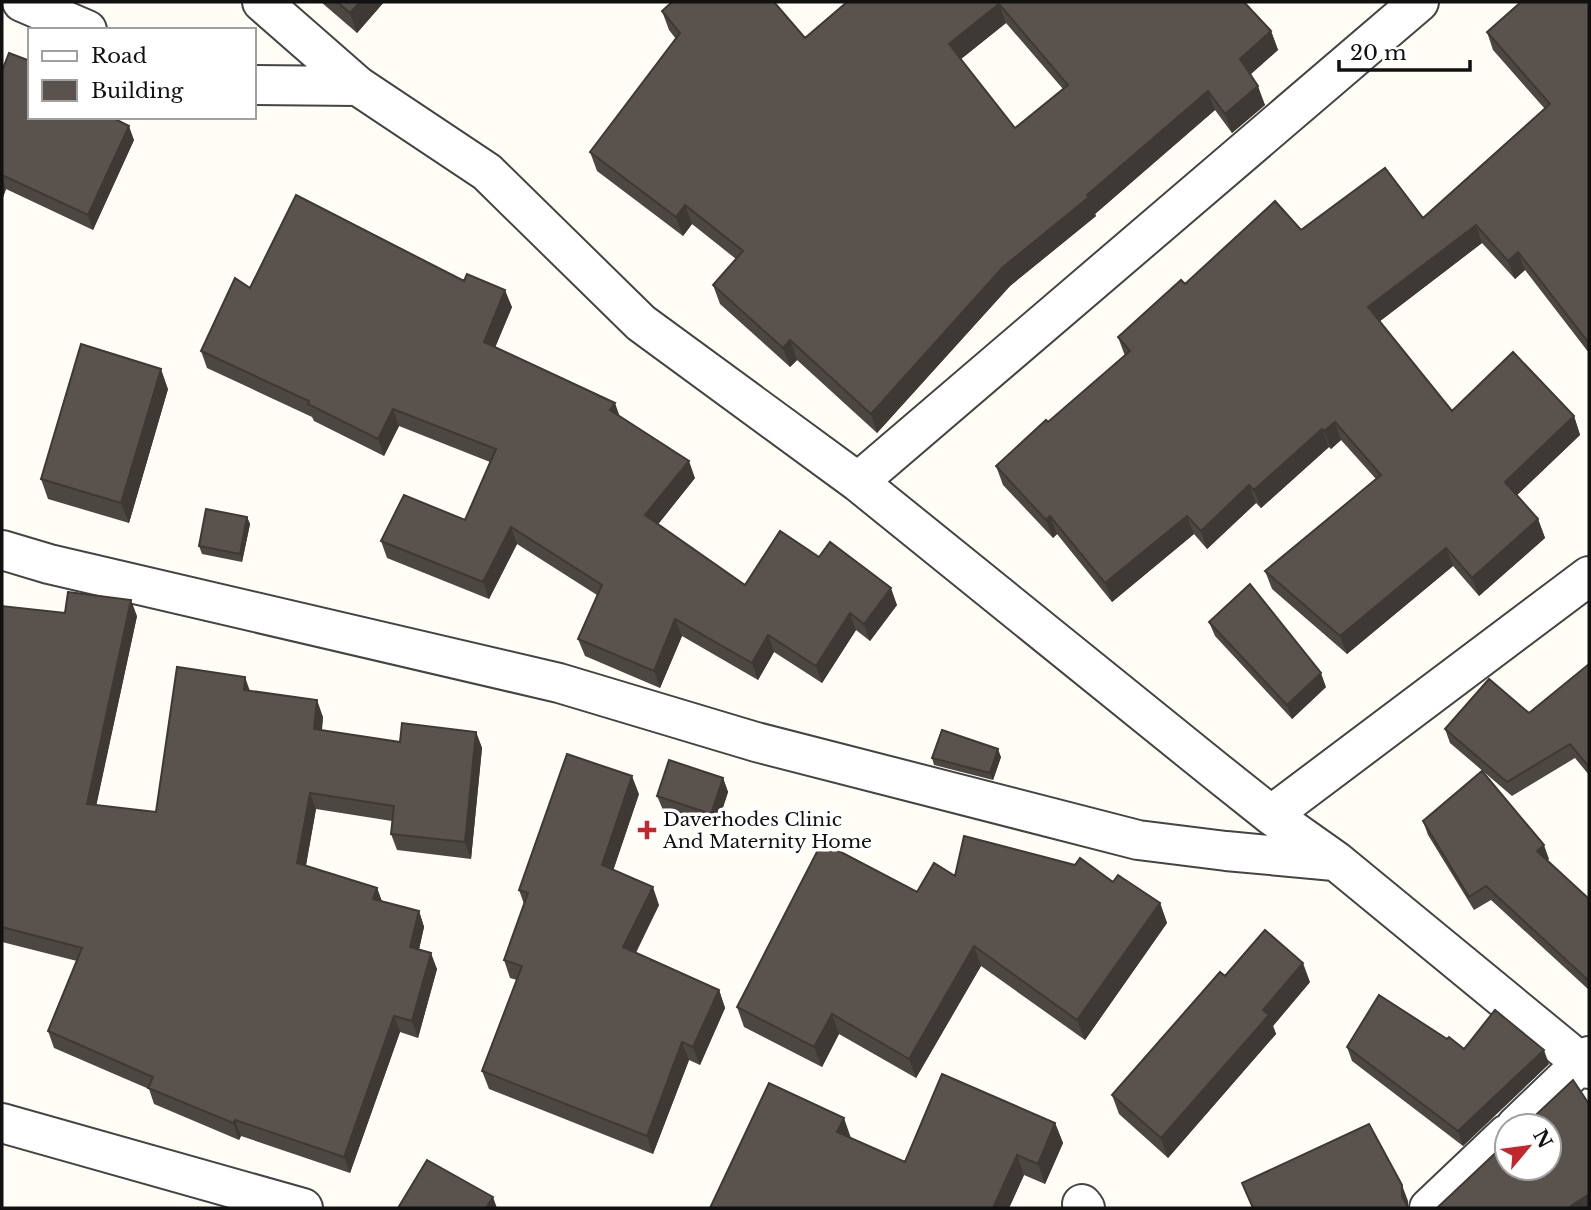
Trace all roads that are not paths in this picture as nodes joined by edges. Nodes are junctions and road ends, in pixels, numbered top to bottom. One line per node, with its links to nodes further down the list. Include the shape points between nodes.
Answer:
1 (22, 2): 4 (street)
2 (262, 2): 6 (street)
3 (1419, 2): 7 (street)
4 (82, 28)
5 (256, 85): 6 (street)
6 (358, 86): 7 (street, via 487,172 641,323)
7 (858, 482): 10 (street)
8 (2, 550): 11 (street, via 559,683 756,742 1138,840)
9 (1589, 576): 10 (street)
10 (1271, 815): 11 (street)
11 (1336, 861): 12 (street)
12 (1587, 1062): 13 (street)
13 (1532, 1112)
14 (2, 1123): 16 (street)
15 (1493, 1147): 17 (street)
16 (303, 1208)
17 (1429, 1208)

